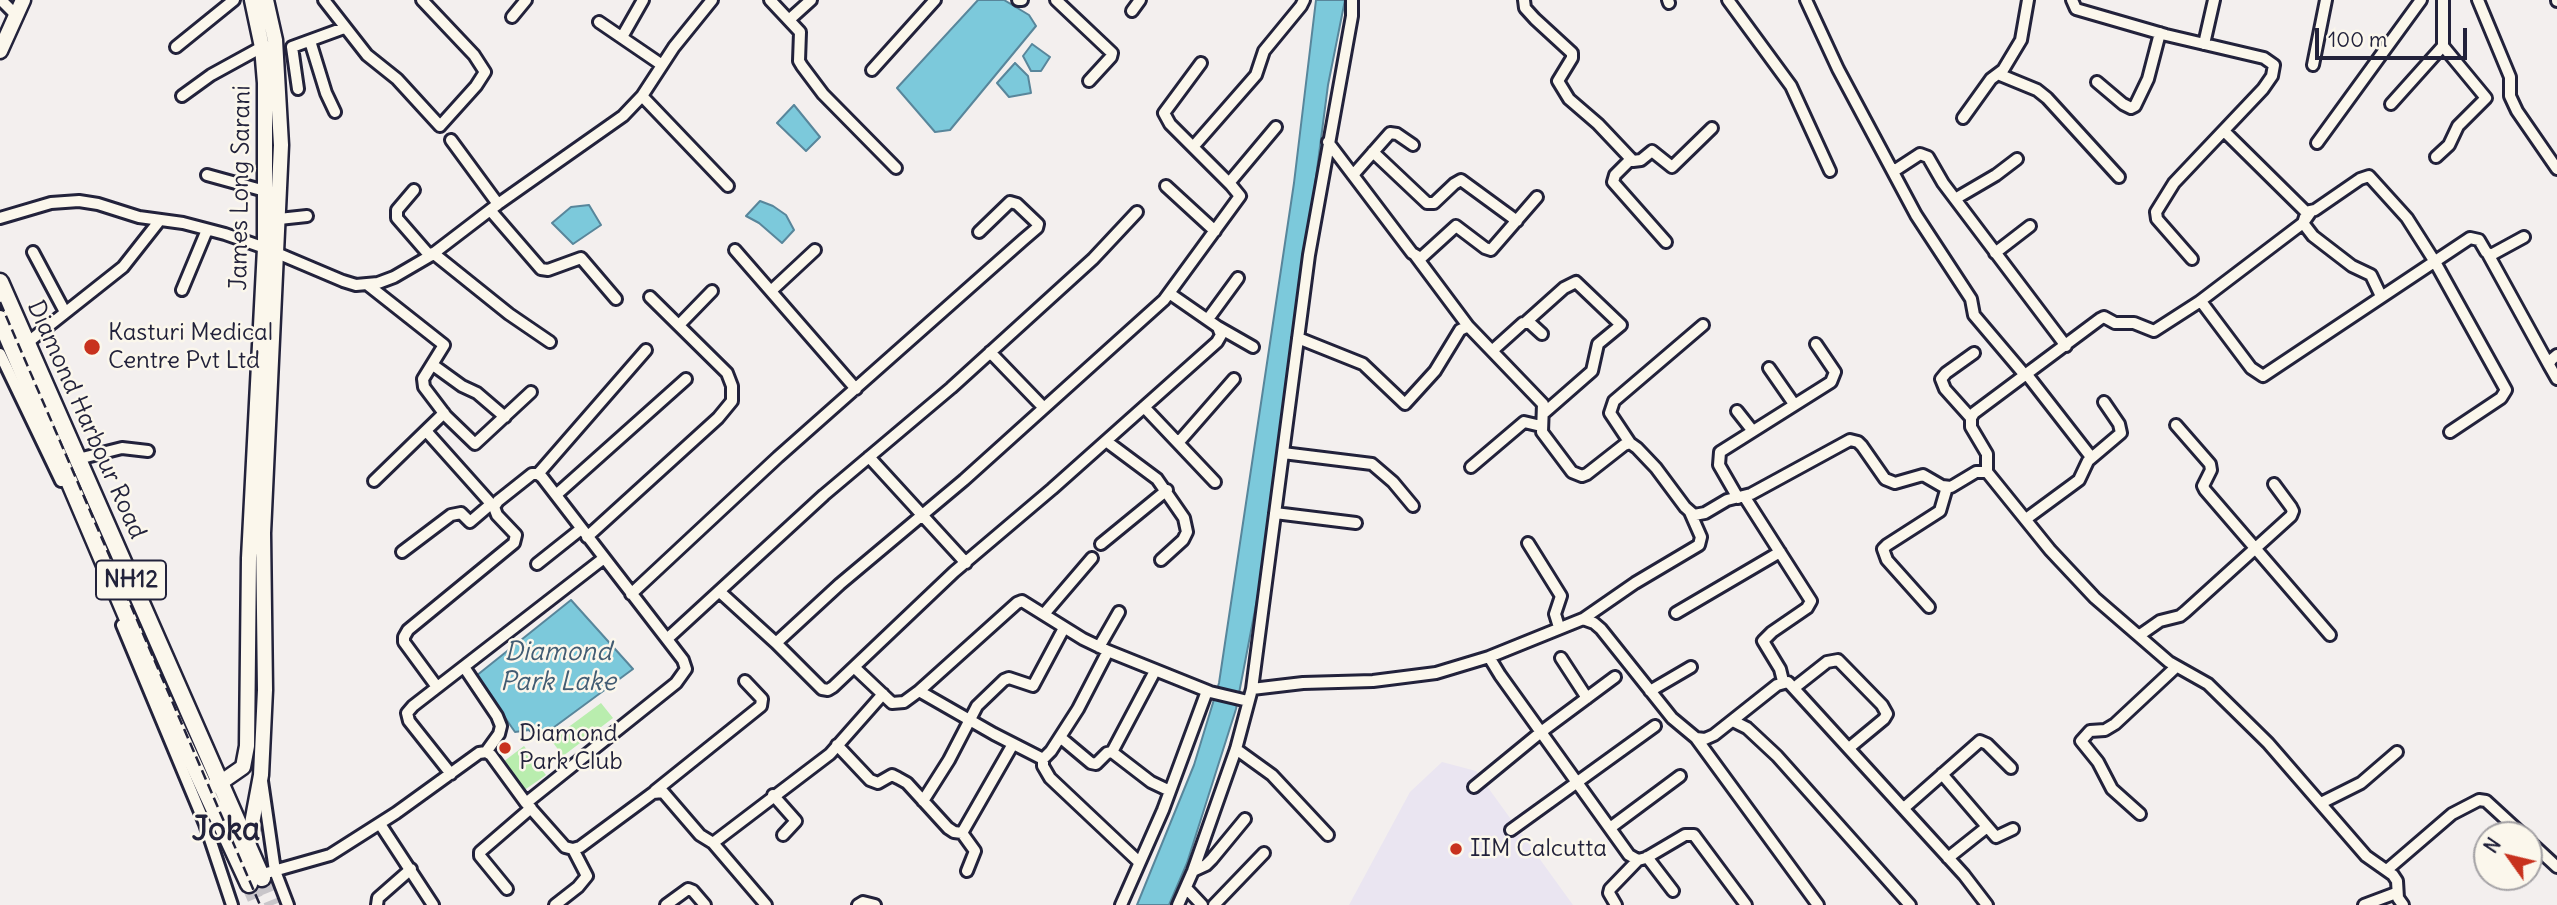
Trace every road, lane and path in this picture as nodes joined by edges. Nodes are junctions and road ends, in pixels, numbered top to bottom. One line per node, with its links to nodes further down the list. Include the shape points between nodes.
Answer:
1 (1, 0): 29 (street)
2 (23, 0): 29 (main road)
3 (234, 0): 39 (street)
4 (252, 0): 41 (main road, James Long Sarani)
5 (266, 0): 41 (main road)
6 (324, 0): 33 (street)
7 (422, 0): 33 (street, via 485,72 440,126)
8 (526, 0): 30 (street)
9 (643, 0): 35 (street)
10 (712, 0): 44 (street)
11 (811, 0): 31 (street)
12 (935, 0): 46 (street)
13 (1056, 0): 48 (street, via 1112,53)
14 (1140, 0): 28 (street)
15 (1304, 0): 63 (street, via 1265,51 1256,75)
16 (1352, 0): 60 (street)
17 (1524, 0): 66 (street, via 1525,8 1572,53 1558,81 1564,92)
18 (1728, 0): 70 (street, via 1791,86)
19 (1806, 0): 71 (street)
20 (2028, 0): 47 (street, via 2021,40)
21 (2072, 0): 34 (street, via 2076,9)
22 (2214, 0): 37 (street)
23 (2326, 0): 45 (street)
24 (2421, 0): 61 (street)
25 (2443, 0): 38 (street)
26 (2478, 0): 69 (street, via 2510,77 2510,96 2517,111)
27 (772, 1): 31 (street)
28 (1132, 11)
29 (17, 16): 42 (main road)
30 (512, 17)
31 (790, 19): 68 (street, via 801,34 802,66 823,94)
32 (599, 22): 35 (street)
33 (344, 28): 36 (street)
34 (2160, 33): 37 (street); 49 (street, via 2148,79 2135,106 2123,104)
35 (622, 37): 44 (street)
36 (310, 41): 40 (street); 54 (street)
37 (2204, 44): 58 (street, via 2264,58 2274,65 2269,81)
38 (2443, 46): 53 (street); 65 (street, via 2486,98)
39 (176, 47)
40 (292, 47): 41 (street); 50 (street)
41 (269, 49): 51 (street, via 211,75); 79 (main road, James Long Sarani); 87 (main road, via 281,135)
42 (0, 51)
43 (1201, 63): 63 (street, via 1164,113)
44 (662, 65): 52 (street)
45 (2313, 65)
46 (872, 70)
47 (1998, 74): 55 (street); 74 (street, via 2037,90)
48 (1089, 81)
49 (2097, 82)
50 (298, 89)
51 (182, 96)
52 (642, 96): 76 (street); 82 (street, via 623,116)
53 (2391, 104)
54 (335, 112)
55 (1963, 118)
56 (1276, 127): 75 (street)
57 (1712, 128): 66 (street, via 1672,167 1652,151 1637,162)
58 (2224, 131): 85 (street); 104 (street, via 2174,183 2156,212)
59 (451, 140): 82 (street)
60 (1328, 142): 73 (street); 126 (street)
61 (2316, 143)
62 (1413, 145): 64 (street, via 1394,132)
63 (1193, 147): 75 (street)
64 (1373, 152): 73 (street); 89 (street, via 1427,203 1434,203 1461,180)
65 (2436, 157)
66 (1631, 159): 95 (street, via 1613,182)
67 (2017, 159): 81 (street)
68 (896, 168)
69 (2557, 169)
70 (1830, 172)
71 (1894, 172): 81 (street, via 1925,155); 141 (street, via 1916,215 1969,295 1974,315)
72 (207, 175): 79 (street)
73 (1353, 175): 103 (street)
74 (2119, 177)
75 (1229, 183): 92 (street, via 1240,196)
76 (728, 186)
77 (1166, 186): 92 (street)
78 (414, 190): 101 (street, via 397,210 397,218)
79 (265, 191): 96 (main road, James Long Sarani)
80 (1537, 197): 89 (street)
81 (1955, 200): 100 (street)
82 (494, 207): 101 (street); 115 (street, via 541,269 581,258)
83 (1137, 212): 134 (street)
84 (307, 216): 87 (street)
85 (2307, 216): 105 (street, via 2369,176 2407,218); 113 (street, via 2313,236 2371,275); 116 (street)
86 (0, 218): 88 (street, via 51,203 79,201)
87 (279, 219): 96 (main road)
88 (160, 220): 91 (street); 117 (street, via 123,267)
89 (1517, 221): 103 (street, via 1491,250 1456,226 1422,257)
90 (2030, 226): 100 (street)
91 (207, 230): 96 (street); 109 (street)
92 (1215, 231): 112 (street)
93 (979, 232): 145 (street, via 1010,202 1038,224)
94 (2524, 237): 102 (street)
95 (1666, 242)
96 (271, 250): 108 (street, via 343,281); 247 (main road); 250 (main road, James Long Sarani, via 247,602 247,746 243,767)
97 (735, 250): 111 (street)
98 (816, 250): 111 (street)
99 (33, 252): 117 (street)
100 (1995, 253): 130 (street)
101 (431, 254): 108 (street, via 394,277); 127 (street)
102 (2488, 254): 105 (street, via 2479,240 2470,238); 139 (street)
103 (1415, 256): 123 (street)
104 (2192, 259)
105 (2435, 261): 113 (street); 160 (street, via 2506,390)
106 (1238, 278): 119 (street)
107 (0, 282): 128 (highway, Diamond Harbour Road / NH12)
108 (368, 285): 138 (street, via 442,343)
109 (182, 290)
110 (712, 291): 121 (street)
111 (771, 291): 145 (street)
112 (1169, 293): 119 (street); 150 (street)
113 (2381, 296): 116 (street, via 2263,376)
114 (650, 297): 121 (street)
115 (616, 299)
116 (2199, 302): 130 (street, via 2154,331 2104,317)
117 (65, 312): 128 (street)
118 (0, 318): 250 (highway, Diamond Harbour Road / NH12, via 148,666)
119 (1208, 319): 124 (street)
120 (1526, 323): 125 (street); 133 (street); 153 (street, via 1576,282 1621,325 1598,344 1592,372)
121 (679, 325): 186 (street, via 727,373 732,401)
122 (1703, 325): 163 (street, via 1614,401 1610,413)
123 (1468, 326): 126 (street, via 1460,330 1436,371 1405,404 1363,364); 133 (street)
124 (1218, 327): 131 (street); 149 (street, via 1221,335 1217,342)
125 (1542, 334)
126 (1298, 338): 165 (street)
127 (550, 342)
128 (27, 343): 168 (highway, Diamond Harbour Road / NH12)
129 (1815, 344): 148 (street, via 1835,377)
130 (2066, 346): 141 (street)
131 (1253, 347)
132 (646, 350): 171 (street)
133 (1493, 350): 153 (street, via 1543,404)
134 (990, 352): 150 (street); 166 (street)
135 (1974, 352): 155 (street, via 1941,379)
136 (0, 354): 289 (street, via 66,491 205,824)
137 (2557, 355): 139 (street)
138 (433, 365): 152 (street, via 423,379 424,387); 154 (street)
139 (2549, 365): 144 (street)
140 (1769, 368): 148 (street)
141 (2024, 374): 155 (street); 167 (street)
142 (686, 379): 177 (street)
143 (1234, 379): 162 (street)
144 (2557, 379)
145 (856, 390): 198 (street)
146 (531, 392): 154 (street)
147 (2104, 402): 167 (street, via 2121,433)
148 (1794, 404): 158 (street)
149 (1144, 407): 161 (street); 162 (street)
150 (1044, 408): 183 (street)
151 (1737, 411): 158 (street)
152 (444, 413): 154 (street, via 475,444); 159 (street)
153 (1544, 413): 157 (street)
154 (505, 417)
155 (1970, 418): 170 (street, via 1987,454)
156 (2176, 425): 189 (street, via 2210,464 2205,490)
157 (1541, 426): 163 (street, via 1554,450 1577,475 1587,474); 169 (street, via 1524,422)
158 (1752, 430): 178 (street, via 1724,448 1718,458)
159 (427, 432): 172 (street); 179 (street)
160 (2450, 432)
161 (1106, 441): 176 (street); 195 (street)
162 (1178, 443): 173 (street)
163 (1630, 443): 181 (street)
164 (148, 451): 168 (street, via 122,448)
165 (1283, 453): 180 (street, via 1372,464); 182 (street)
166 (869, 457): 183 (street); 197 (street)
167 (2091, 457): 184 (street, via 2079,480)
168 (78, 459): 250 (highway, Diamond Harbour Road / NH12)
169 (1471, 467)
170 (1987, 472): 175 (street, via 1976,472); 184 (street)
171 (538, 474): 177 (street); 179 (street)
172 (374, 481)
173 (1214, 482)
174 (2274, 484): 189 (street, via 2293,511)
175 (1947, 487): 178 (street, via 1923,475 1890,482 1862,446 1850,440); 199 (street, via 1940,511 1883,550 1886,560)
176 (1167, 490): 188 (street); 194 (street, via 1188,527 1183,540)
177 (556, 495): 186 (street)
178 (1741, 497): 181 (street, via 1699,514); 191 (street)
179 (493, 506): 190 (street, via 470,522 461,513 451,515); 221 (street, via 516,535 514,543 404,637)
180 (1413, 506)
181 (1690, 512): 203 (street, via 1701,537 1699,545)
182 (1275, 513): 185 (street); 223 (street)
183 (921, 514): 195 (street); 209 (street)
184 (2025, 519): 206 (street, via 2095,598)
185 (1356, 523)
186 (584, 533): 192 (street); 196 (street)
187 (1528, 543): 204 (street, via 1561,596 1555,614)
188 (1101, 544)
189 (2254, 550): 206 (street, via 2180,616 2160,621); 207 (street)
190 (402, 552)
191 (1780, 552): 202 (street); 220 (street, via 1811,601 1763,641)
192 (604, 558): 198 (street); 213 (street)
193 (1092, 558): 201 (street)
194 (1161, 560)
195 (966, 563): 216 (street)
196 (537, 564)
197 (720, 592): 208 (street); 209 (street)
198 (631, 594): 208 (street)
199 (1929, 607)
200 (1119, 612): 210 (street)
201 (1044, 614): 205 (street); 224 (street, via 1027,603 1017,603)
202 (1676, 614)
203 (1583, 619): 204 (street); 226 (street, via 1601,629)
204 (1559, 627): 211 (street)
205 (1064, 628): 210 (street); 230 (street, via 1033,686 1004,680 977,706)
206 (2140, 635): 215 (street)
207 (2330, 635)
208 (667, 639): 257 (street, via 683,660 686,669 681,677)
209 (776, 643): 216 (street, via 822,689 834,687)
210 (1104, 649): 217 (street); 234 (street)
211 (1489, 657): 223 (street, via 1437,673); 233 (street)
212 (1560, 658): 228 (street)
213 (464, 667): 221 (street); 240 (street, via 501,726)
214 (1691, 667): 226 (street)
215 (2176, 667): 256 (street, via 2219,693); 259 (street, via 2111,728 2090,731 2081,741 2112,789)
216 (855, 668): 227 (street)
217 (1155, 671): 225 (street); 241 (street)
218 (1615, 677): 228 (street)
219 (745, 681): 253 (street, via 762,699 761,706)
220 (1783, 681): 222 (street); 231 (street)
221 (437, 687): 245 (street, via 407,713)
222 (1794, 688): 238 (street); 238 (street, via 1827,662 1838,660 1882,705 1887,714 1884,719)
223 (1252, 689): 229 (street)
224 (919, 691): 227 (street, via 904,702 892,703); 230 (street)
225 (1209, 691): 229 (street); 252 (street)
226 (1650, 691): 235 (street)
227 (883, 694): 237 (street)
228 (1587, 698): 233 (street)
229 (1245, 701): 239 (street)
230 (971, 721): 236 (street); 255 (street)
231 (1733, 721): 235 (street, via 1705,739); 306 (street, via 1777,756)
232 (1655, 726): 249 (street)
233 (1541, 732): 249 (street); 251 (street)
234 (1060, 737): 241 (street, via 1094,764); 243 (street)
235 (1696, 738): 305 (street)
236 (1013, 744): 243 (street); 267 (street)
237 (838, 745): 254 (street); 255 (street, via 870,780 878,783 891,775)
238 (1849, 748): 258 (street)
239 (1236, 749): 269 (street, via 1272,775); 282 (street)
240 (486, 752): 245 (street); 257 (street)
241 (1112, 752): 252 (street)
242 (2397, 752): 256 (street, via 2361,783)
243 (1043, 759): 278 (street, via 1050,778)
244 (2011, 768): 246 (street, via 1980,741)
245 (451, 774): 262 (street)
246 (1942, 774): 258 (street); 263 (street)
247 (261, 775): 271 (main road); 284 (street)
248 (1680, 776): 264 (street)
249 (1577, 783): 264 (street); 266 (street)
250 (213, 786): 271 (highway, Diamond Harbour Road / NH12); 275 (highway, Diamond Harbour Road / NH12)
251 (1474, 788)
252 (1170, 791): 278 (street)
253 (653, 793): 270 (street, via 663,792); 272 (street)
254 (773, 795): 268 (street, via 796,821); 270 (street)
255 (923, 801): 267 (street, via 948,828)
256 (2321, 803): 281 (street, via 2366,856)
257 (529, 806): 272 (street); 286 (street, via 480,852)
258 (1904, 808): 276 (street)
259 (2140, 814)
260 (1245, 819): 282 (street, via 1206,865)
261 (2508, 821): 281 (street, via 2479,800 2452,814)
262 (380, 824): 280 (street); 284 (street, via 330,855)
263 (1987, 827): 265 (street, via 1996,837); 276 (street)
264 (1610, 828): 277 (street, via 1629,855)
265 (2013, 828)
266 (1511, 830)
267 (962, 833): 283 (street, via 975,851)
268 (783, 835)
269 (1328, 835)
270 (712, 843): 296 (street)
271 (248, 845): 275 (main road); 284 (highway, Diamond Harbour Road / NH12)
272 (573, 849): 293 (street, via 587,876)
273 (1264, 853): 302 (street)
274 (2543, 854): 279 (street)
275 (236, 856): 284 (highway, Diamond Harbour Road / NH12)
276 (1948, 858): 307 (street)
277 (1643, 859): 287 (street); 303 (street, via 1610,889); 304 (street, via 1685,835 1694,835)
278 (1139, 862): 299 (street)
279 (2557, 867)
280 (411, 869): 291 (street, via 378,898); 292 (street)
281 (2388, 869): 288 (street, via 2397,881)
282 (1193, 871): 285 (street)
283 (967, 872)
284 (259, 877): 290 (street)
285 (1186, 888): 300 (street); 301 (street)
286 (508, 889)
287 (1673, 891)
288 (2396, 893): 308 (street); 309 (street)
289 (232, 905)
290 (288, 905)
291 (377, 905)
292 (433, 905)
293 (555, 905)
294 (666, 905): 295 (street, via 688,889)
295 (705, 905)
296 (766, 905)
297 (858, 905): 298 (street)
298 (875, 905)
299 (1121, 905)
300 (1178, 905)
301 (1202, 905)
302 (1214, 905)
303 (1616, 905)
304 (1745, 905)
305 (1818, 905)
306 (1909, 905)
307 (1987, 905)
308 (2364, 905)
309 (2403, 905)

